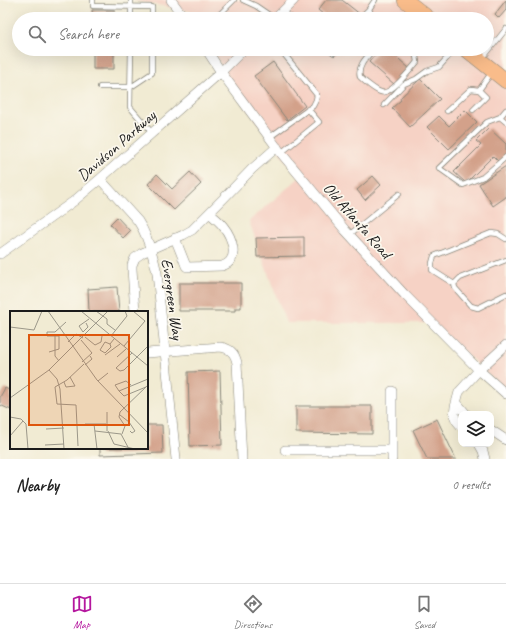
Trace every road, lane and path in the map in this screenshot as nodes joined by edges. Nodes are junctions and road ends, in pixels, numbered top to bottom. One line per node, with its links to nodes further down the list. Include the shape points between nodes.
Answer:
1 (94, 0): 9 (lane, via 93,6)
2 (131, 0): 9 (lane)
3 (171, 0): 14 (street)
4 (234, 0): 15 (lane)
5 (243, 0): 16 (lane)
6 (375, 0): 10 (lane)
7 (292, 1): 11 (street)
8 (411, 3): 19 (highway)
9 (131, 6): 12 (lane); 13 (lane, via 152,7)
10 (369, 9): 17 (lane); 18 (lane)
11 (283, 11)
12 (131, 12)
13 (152, 12)
14 (180, 12)
15 (223, 12)
16 (265, 12)
17 (366, 12)
18 (370, 12)
19 (421, 12)
20 (506, 29): 21 (lane)
21 (494, 44)
22 (132, 56): 39 (lane)
23 (152, 56): 34 (lane)
24 (211, 56): 36 (street, Old Atlanta Road)
25 (237, 56): 36 (street, Davidson Parkway)
26 (286, 56): 42 (lane, via 317,95)
27 (368, 56): 28 (lane, via 358,73 381,93 394,87 405,76 417,62)
28 (416, 56)
29 (449, 56): 41 (lane, via 439,67 404,84)
30 (474, 56): 32 (highway)
31 (484, 56): 32 (lane)
32 (480, 61): 35 (highway)
33 (145, 62): 34 (lane)
34 (152, 62): 39 (lane, via 152,73)
35 (493, 71): 37 (highway); 40 (lane)
36 (221, 72): 48 (street, Davidson Parkway); 49 (street, Old Atlanta Road)
37 (506, 81)
38 (100, 87): 39 (lane)
39 (131, 87): 48 (lane, via 130,107)
40 (478, 90): 43 (lane, via 486,97); 45 (lane, via 471,89)
41 (384, 105)
42 (308, 109): 49 (lane); 50 (lane, via 319,122)
43 (473, 110)
44 (506, 110): 46 (lane)
45 (447, 111)
46 (500, 117): 47 (lane); 51 (lane, via 487,122 439,168 463,185 482,177)
47 (506, 122)
48 (152, 133): 52 (street, Davidson Parkway)
49 (270, 137): 50 (street, Old Atlanta Road)
50 (279, 150): 54 (street, Evergreen Way, via 252,169); 55 (street, Old Atlanta Road)
51 (506, 157)
52 (100, 180): 58 (street, Evergreen Way, via 138,221); 59 (street, Davidson Parkway)
53 (399, 194): 55 (lane)
54 (210, 213): 56 (street, Evergreen Way, via 192,230); 56 (street, Evergreen Way, via 223,226 232,242 232,258 227,265 186,266)
55 (349, 235): 67 (street, Old Atlanta Road)
56 (175, 238): 58 (street, Evergreen Way)
57 (506, 239): 61 (lane, via 498,234 491,234 434,256 432,270)
58 (150, 249): 63 (street, Evergreen Way, via 135,258 132,265); 65 (street, Evergreen Way, via 157,273)
59 (0, 254)
60 (506, 260): 61 (lane, via 460,278)
61 (454, 284): 62 (lane, via 471,306 478,308)
62 (506, 294)
63 (136, 311)
64 (506, 345): 67 (street)
65 (165, 352): 66 (street, Evergreen Way); 79 (street, Evergreen Way); 80 (street, Evergreen Way, via 220,347 234,354 237,363)
66 (148, 353)
67 (479, 370): 69 (street, Old Atlanta Road); 70 (street, via 460,392)
68 (392, 391): 77 (street)
69 (506, 394)
70 (456, 402): 71 (street); 72 (street, via 454,417)
71 (464, 411)
72 (458, 422)
73 (494, 432): 74 (street)
74 (506, 440)
75 (481, 447): 81 (street)
76 (285, 450): 78 (street)
77 (392, 454): 78 (street)
78 (329, 455)
79 (176, 459)
80 (242, 459)
81 (484, 459)

